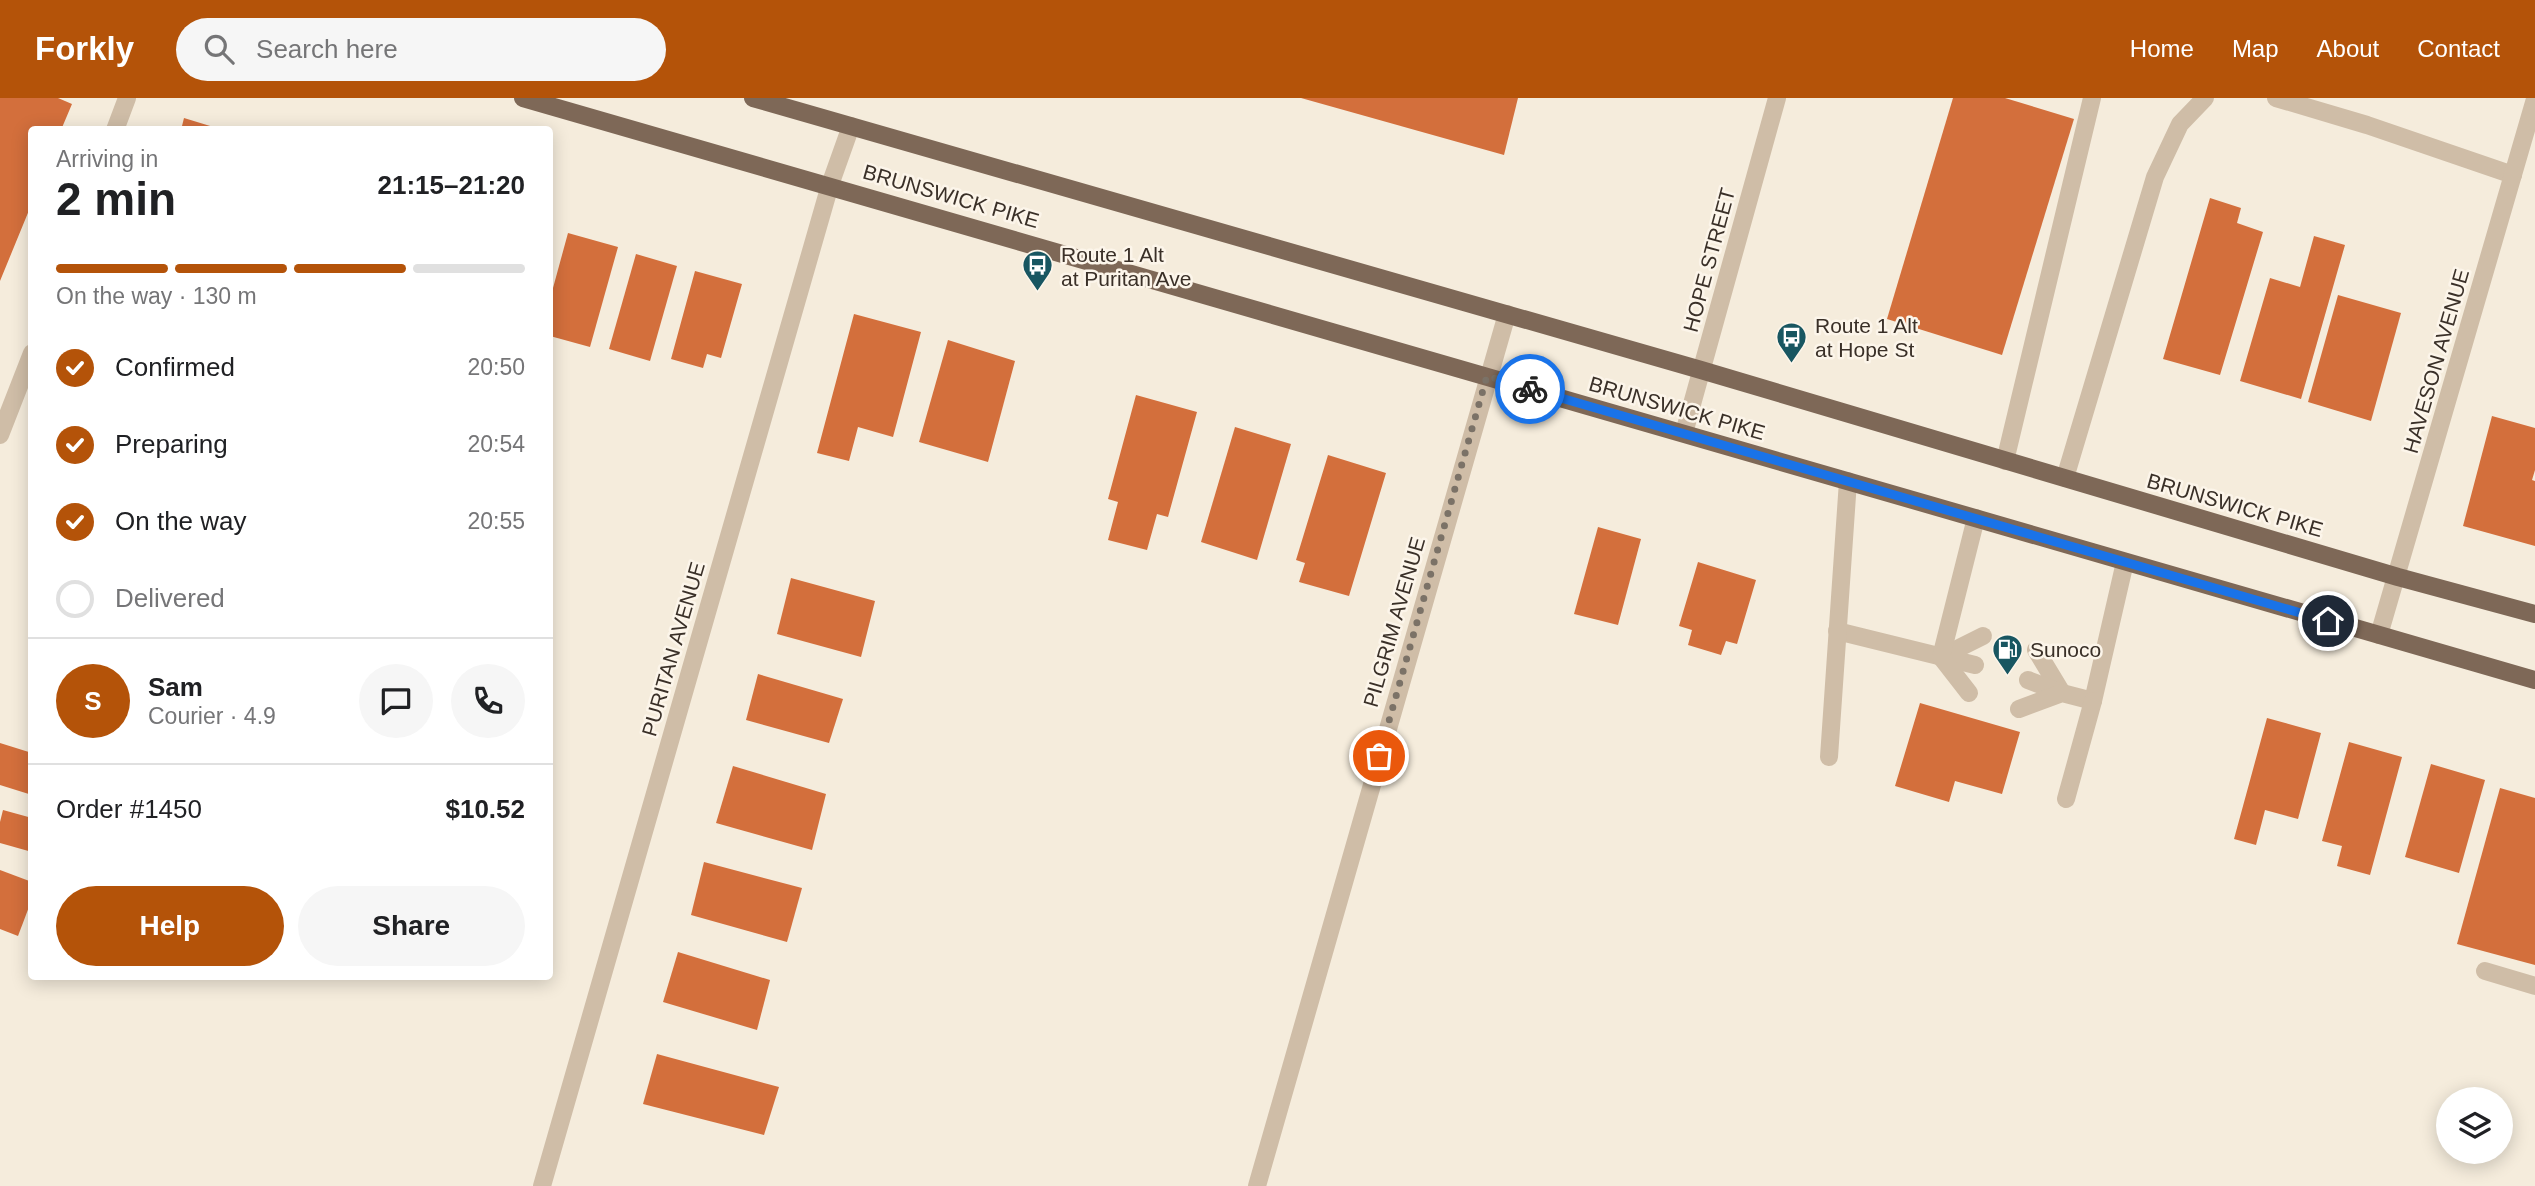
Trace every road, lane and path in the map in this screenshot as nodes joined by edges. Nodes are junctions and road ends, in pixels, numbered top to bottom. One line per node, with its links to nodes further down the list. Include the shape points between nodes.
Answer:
1 (127, 98): 9 (street)
2 (523, 98): 12 (main road, BRUNSWICK PIKE)
3 (753, 98): 10 (main road, BRUNSWICK PIKE)
4 (1777, 98): 15 (street, HOPE STREET)
5 (2092, 98): 19 (street)
6 (2205, 98): 20 (street, via 2180,124 2155,177)
7 (2276, 98): 11 (street)
8 (2535, 99): 11 (street, HAVESON AVENUE)
9 (116, 126)
10 (851, 126): 12 (street, PURITAN AVENUE); 13 (main road, BRUNSWICK PIKE)
11 (2513, 175): 24 (street, HAVESON AVENUE)
12 (830, 185): 16 (main road, BRUNSWICK PIKE); 42 (street, PURITAN AVENUE)
13 (1507, 314): 15 (main road, BRUNSWICK PIKE); 16 (street, PILGRIM AVENUE)
14 (28, 363): 18 (street)
15 (1701, 370): 17 (street, HOPE STREET); 19 (main road, BRUNSWICK PIKE)
16 (1487, 376): 17 (main road, BRUNSWICK PIKE); 43 (street, PILGRIM AVENUE)
17 (1684, 433): 21 (main road, BRUNSWICK PIKE)
18 (0, 435)
19 (2005, 461): 20 (main road, BRUNSWICK PIKE)
20 (2065, 478): 24 (main road, BRUNSWICK PIKE)
21 (1848, 481): 22 (main road, BRUNSWICK PIKE); 26 (street)
22 (1976, 518): 23 (main road, BRUNSWICK PIKE); 30 (street)
23 (2125, 562): 27 (main road, BRUNSWICK PIKE); 36 (street)
24 (2398, 577): 25 (main road, BRUNSWICK PIKE); 27 (street, HAVESON AVENUE)
25 (2535, 614)
26 (1837, 631): 30 (street); 38 (street)
27 (2379, 635): 33 (main road, BRUNSWICK PIKE)
28 (1983, 636): 30 (street)
29 (2036, 650): 35 (street)
30 (1941, 657): 31 (street); 34 (street)
31 (1975, 665)
32 (2028, 680): 35 (street)
33 (2535, 680)
34 (1969, 693)
35 (2062, 693): 36 (street); 37 (street)
36 (2092, 701): 39 (street)
37 (2019, 709)
38 (1829, 757)
39 (2066, 799)
40 (2485, 971): 41 (street)
41 (2535, 986)
42 (542, 1186)
43 (1257, 1186)

